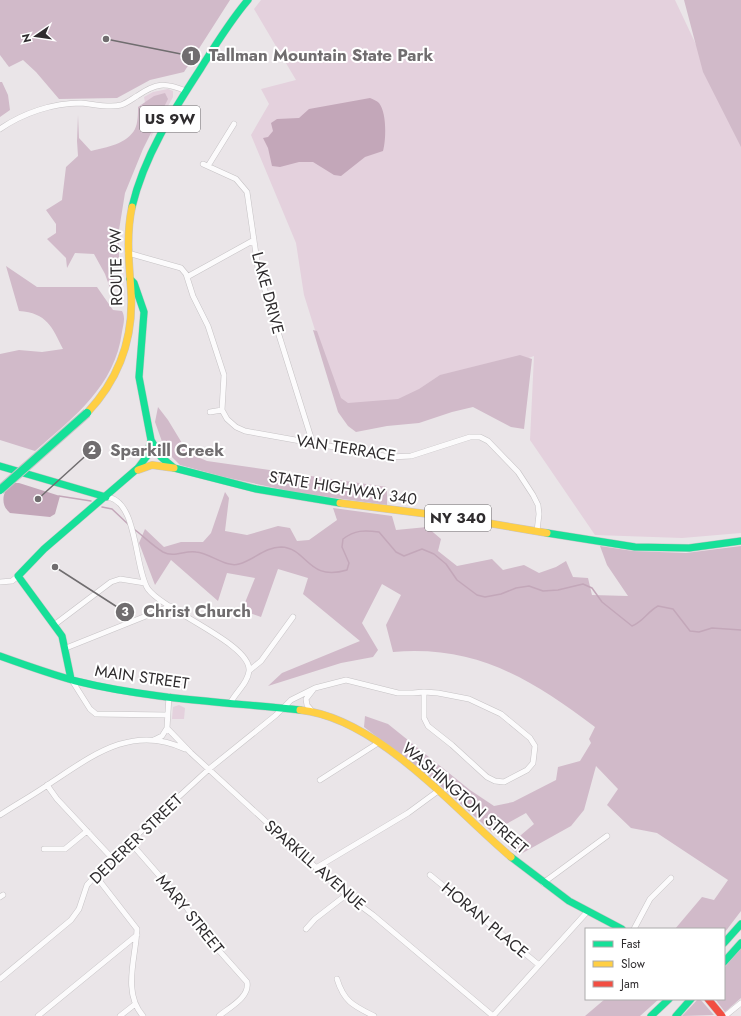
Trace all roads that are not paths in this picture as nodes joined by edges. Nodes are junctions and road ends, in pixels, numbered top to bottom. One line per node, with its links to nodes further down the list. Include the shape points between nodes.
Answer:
1 (248, 0): 2 (main road, ROUTE 9W / US 9W, via 224,31)
2 (186, 91): 4 (street, via 165,84 122,104 108,106 80,103 53,107 22,116); 6 (main road, ROUTE 9W / US 9W, via 151,154 140,180 130,216)
3 (234, 124): 5 (street, LAKE DRIVE, via 205,165 232,176 244,188 248,197)
4 (0, 129)
5 (254, 240): 7 (street); 12 (street, LAKE DRIVE, via 266,296)
6 (128, 253): 7 (street, via 181,268); 8 (main road, ROUTE 9W / US 9W)
7 (187, 278): 9 (street, via 208,326 224,375)
8 (130, 279): 11 (main road, via 134,283 144,312 139,377); 16 (main road, ROUTE 9W / US 9W, bridge, via 131,314 124,358 109,387 87,413)
9 (222, 410): 10 (street); 12 (street, VAN TERRACE, via 227,419 245,431)
10 (210, 412)
11 (151, 440): 14 (main road, via 161,457); 15 (main road, via 145,458)
12 (313, 444): 18 (street, VAN TERRACE, via 400,458 460,438 480,437 498,449 533,495 540,514)
13 (0, 466): 17 (main road)
14 (177, 468): 15 (main road, STATE HIGHWAY 340 / NY 340, via 152,465); 18 (main road, STATE HIGHWAY 340 / NY 340, via 256,489 368,508)
15 (134, 472): 17 (main road, NY 340)
16 (0, 490)
17 (106, 496): 20 (main road, NY 340, via 44,549); 22 (street, via 114,499 128,516)
18 (537, 530): 19 (main road, STATE HIGHWAY 340 / NY 340, via 635,547 664,549)
19 (741, 541)
20 (18, 576): 21 (street, via 10,581); 25 (main road)
21 (0, 582)
22 (145, 583): 23 (street, via 152,593); 25 (street, via 120,579 111,582)
23 (171, 606): 26 (street); 28 (street, via 238,651 247,660)
24 (293, 617): 28 (street, via 261,661)
25 (54, 625): 26 (main road, via 62,636)
26 (66, 648): 29 (main road)
27 (0, 656): 29 (main road, MAIN STREET, via 29,668)
28 (250, 670): 33 (street, via 247,680)
29 (71, 679): 32 (main road, MAIN STREET, via 103,688); 36 (street, via 90,710 100,715)
30 (315, 688): 31 (street, DEDERER STREET, via 346,680 398,693); 34 (street, DEDERER STREET, via 299,695); 35 (street, via 306,699)
31 (424, 692): 31 (street, DEDERER STREET, via 424,718 428,726 487,776 495,781 504,782 527,770 533,763 535,746 530,738 501,714 452,694)
32 (169, 696): 33 (main road, MAIN STREET); 36 (street)
33 (231, 702): 34 (main road, MAIN STREET)
34 (284, 707): 35 (main road, WASHINGTON STREET); 41 (street, DEDERER STREET)
35 (312, 711): 39 (main road, WASHINGTON STREET, via 331,714 346,721)
36 (167, 714): 37 (street)
37 (167, 728): 38 (street, via 162,736); 40 (street, SPARKILL AVENUE)
38 (151, 740): 40 (street); 43 (street, via 112,746)
39 (378, 743): 42 (street); 44 (main road, WASHINGTON STREET)
40 (191, 752): 41 (street, SPARKILL AVENUE)
41 (209, 769): 48 (street, DEDERER STREET); 51 (street, SPARKILL AVENUE)
42 (320, 780)
43 (47, 785): 45 (street); 46 (street)
44 (438, 791): 51 (street, via 408,813); 55 (main road, WASHINGTON STREET)
45 (0, 815)
46 (86, 831): 49 (street, via 65,849); 50 (street)
47 (606, 836): 55 (street)
48 (130, 842): 50 (street, DEDERER STREET); 77 (street, MARY STREET, via 185,905 206,936 246,982 246,994)
49 (44, 849)
50 (112, 858): 52 (street, DEDERER STREET)
51 (316, 868): 56 (street, SPARKILL AVENUE)
52 (95, 875): 62 (street, via 133,923 137,929); 67 (street, DEDERER STREET, via 87,885 79,908 71,920)
53 (430, 875): 66 (street, HORAN PLACE)
54 (672, 878): 60 (street, via 650,899)
55 (543, 883): 57 (main road, WASHINGTON STREET)
56 (346, 895): 61 (street, via 315,918); 79 (street, SPARKILL AVENUE)
57 (587, 912): 59 (main road, WASHINGTON STREET); 66 (street)
58 (741, 924): 63 (main road)
59 (620, 928)
60 (635, 928)
61 (306, 929)
62 (136, 935): 73 (street, via 132,968); 74 (street)
63 (725, 942)
64 (741, 943): 65 (main road)
65 (725, 961)
66 (539, 965): 79 (street)
67 (0, 979)
68 (337, 979): 78 (street, via 347,1001)
69 (668, 1000): 80 (main road)
70 (690, 1000): 81 (main road)
71 (709, 1000): 82 (main road)
72 (741, 1003): 82 (street)
73 (134, 1005): 75 (street); 76 (street)
74 (38, 1016)
75 (120, 1016)
76 (143, 1016)
77 (219, 1016)
78 (374, 1016)
79 (493, 1016)
80 (651, 1016)
81 (676, 1016)
82 (724, 1016)

